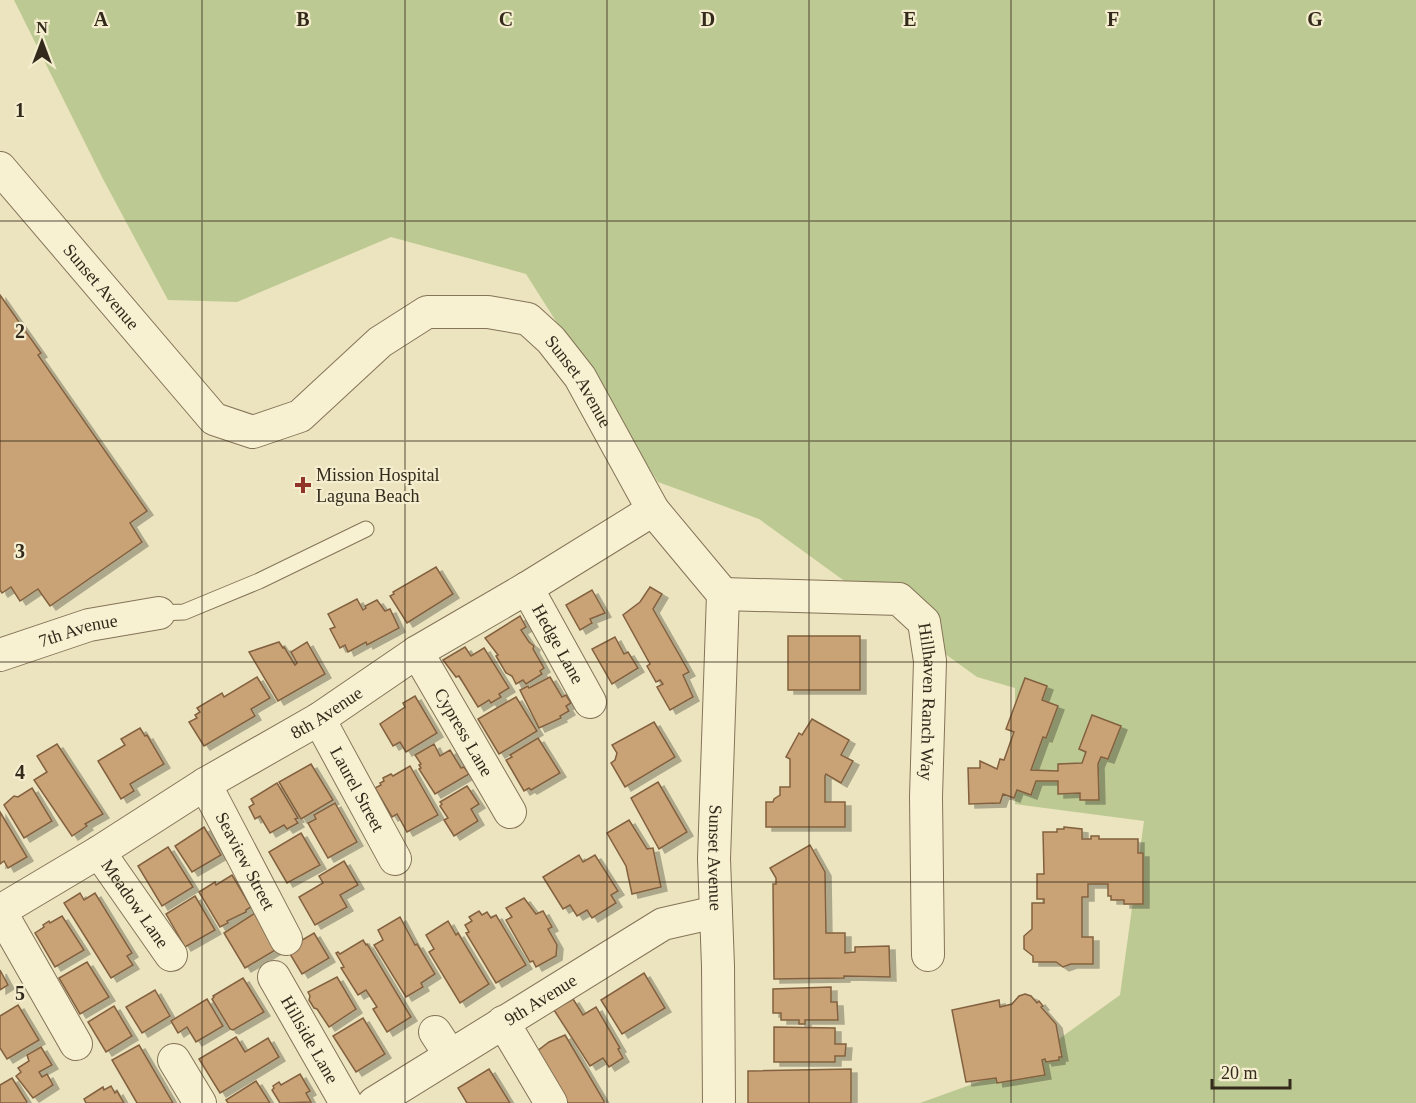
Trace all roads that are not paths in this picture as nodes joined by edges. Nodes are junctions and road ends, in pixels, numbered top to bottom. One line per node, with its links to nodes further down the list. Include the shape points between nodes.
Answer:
1 (0, 168): 2 (street, Sunset Avenue, via 214,419 253,432 300,416 380,342 427,312 488,312 528,319 551,340 580,377)
2 (653, 510): 4 (street, 8th Avenue); 5 (street, Sunset Avenue)
3 (366, 529): 6 (lane, via 184,612)
4 (527, 588): 7 (street, 8th Avenue); 9 (street, Hedge Lane)
5 (723, 594): 16 (street, Sunset Avenue, via 714,859); 19 (street, Hillhaven Ranch Way, via 899,599 924,622 930,661)
6 (159, 613): 8 (street, 7th Avenue, via 89,625)
7 (417, 652): 10 (street, 8th Avenue); 12 (street, Cypress Lane)
8 (0, 655)
9 (590, 702)
10 (319, 719): 11 (street, 8th Avenue); 14 (street, Laurel Street)
11 (205, 784): 13 (street, 8th Avenue); 17 (street, Seaview Street)
12 (510, 812)
13 (99, 852): 15 (street, 8th Avenue); 18 (street, Meadow Lane)
14 (395, 859)
15 (0, 911): 22 (street)
16 (716, 912): 21 (street, 9th Avenue, via 663,924); 28 (street, Sunset Avenue)
17 (286, 939)
18 (171, 955)
19 (928, 956)
20 (274, 977): 25 (street, Hillside Lane)
21 (503, 1022): 26 (street, 9th Avenue, via 443,1044); 27 (street)
22 (76, 1044)
23 (174, 1060): 24 (street)
24 (200, 1103)
25 (346, 1103)
26 (374, 1103)
27 (551, 1103)
28 (719, 1103)

